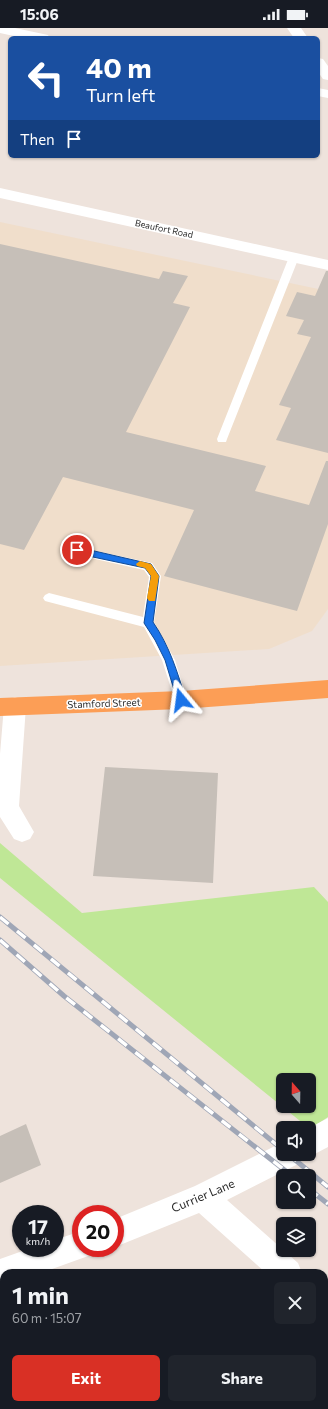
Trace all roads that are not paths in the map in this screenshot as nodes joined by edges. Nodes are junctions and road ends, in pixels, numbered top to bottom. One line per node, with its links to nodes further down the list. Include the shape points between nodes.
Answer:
1 (0, 30): 2 (street)
2 (33, 36)
3 (320, 65): 4 (street)
4 (328, 76)
5 (0, 194): 6 (street, Beaufort Road)
6 (294, 258): 7 (street, Beaufort Road); 8 (lane)
7 (328, 265)
8 (222, 438)
9 (77, 550): 11 (lane, via 148,566 155,576)
10 (49, 598): 11 (lane)
11 (148, 623): 13 (lane, via 170,660)
12 (328, 689): 13 (highway, Stamford Street)
13 (181, 700): 14 (highway, Stamford Street)
14 (8, 707): 15 (street, via 7,808)
15 (22, 832)
16 (328, 1132): 17 (street)
17 (316, 1139)
18 (276, 1161): 19 (street, Currier Lane)
19 (209, 1194): 20 (street, Currier Lane); 23 (street)
20 (124, 1229)
21 (72, 1248): 22 (street)
22 (12, 1269)
23 (284, 1269)

